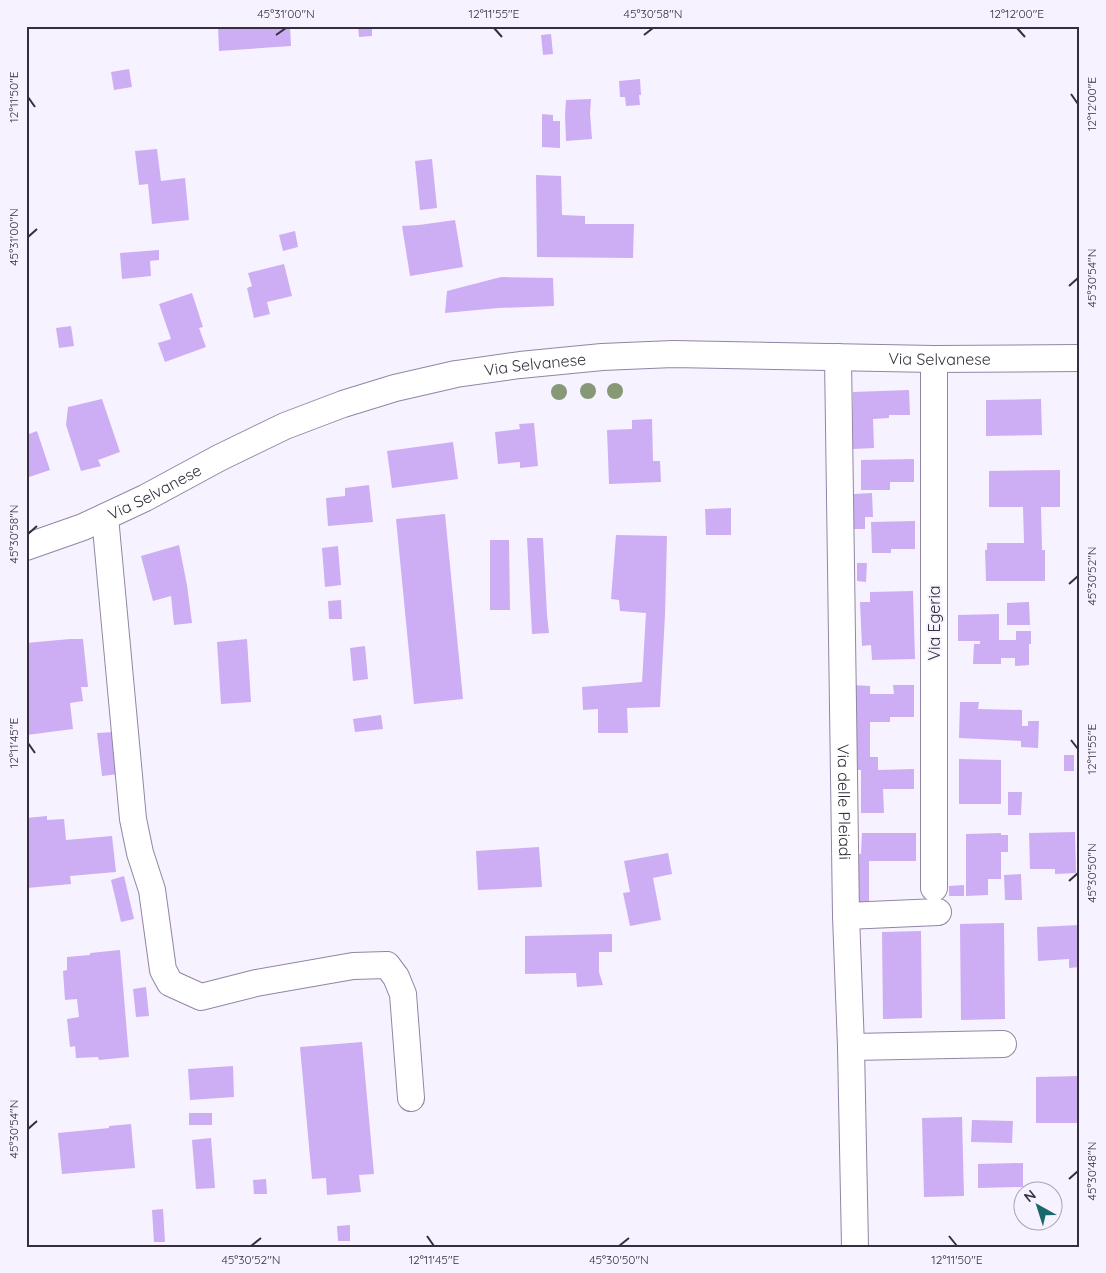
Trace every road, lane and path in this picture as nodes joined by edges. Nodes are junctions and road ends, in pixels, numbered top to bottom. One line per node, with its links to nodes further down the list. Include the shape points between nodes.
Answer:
1 (838, 357): 3 (street, Via Selvanese); 4 (street, Via Selvanese, via 673,354 602,357 447,376 351,401 286,426); 6 (street, Via delle Pleiadi)
2 (1080, 358): 3 (street, Via Selvanese)
3 (934, 359): 6 (street, Via Egeria, via 936,900)
4 (105, 517): 5 (street, Via Selvanese); 9 (street, via 132,819 152,890 163,970 170,983 201,997 256,983 353,966 387,965 396,976 403,994)
5 (26, 547)
6 (846, 916): 8 (street, Via delle Pleiadi)
7 (1003, 1044): 8 (street)
8 (851, 1047): 10 (street, Via delle Pleiadi)
9 (411, 1098)
10 (855, 1247)

